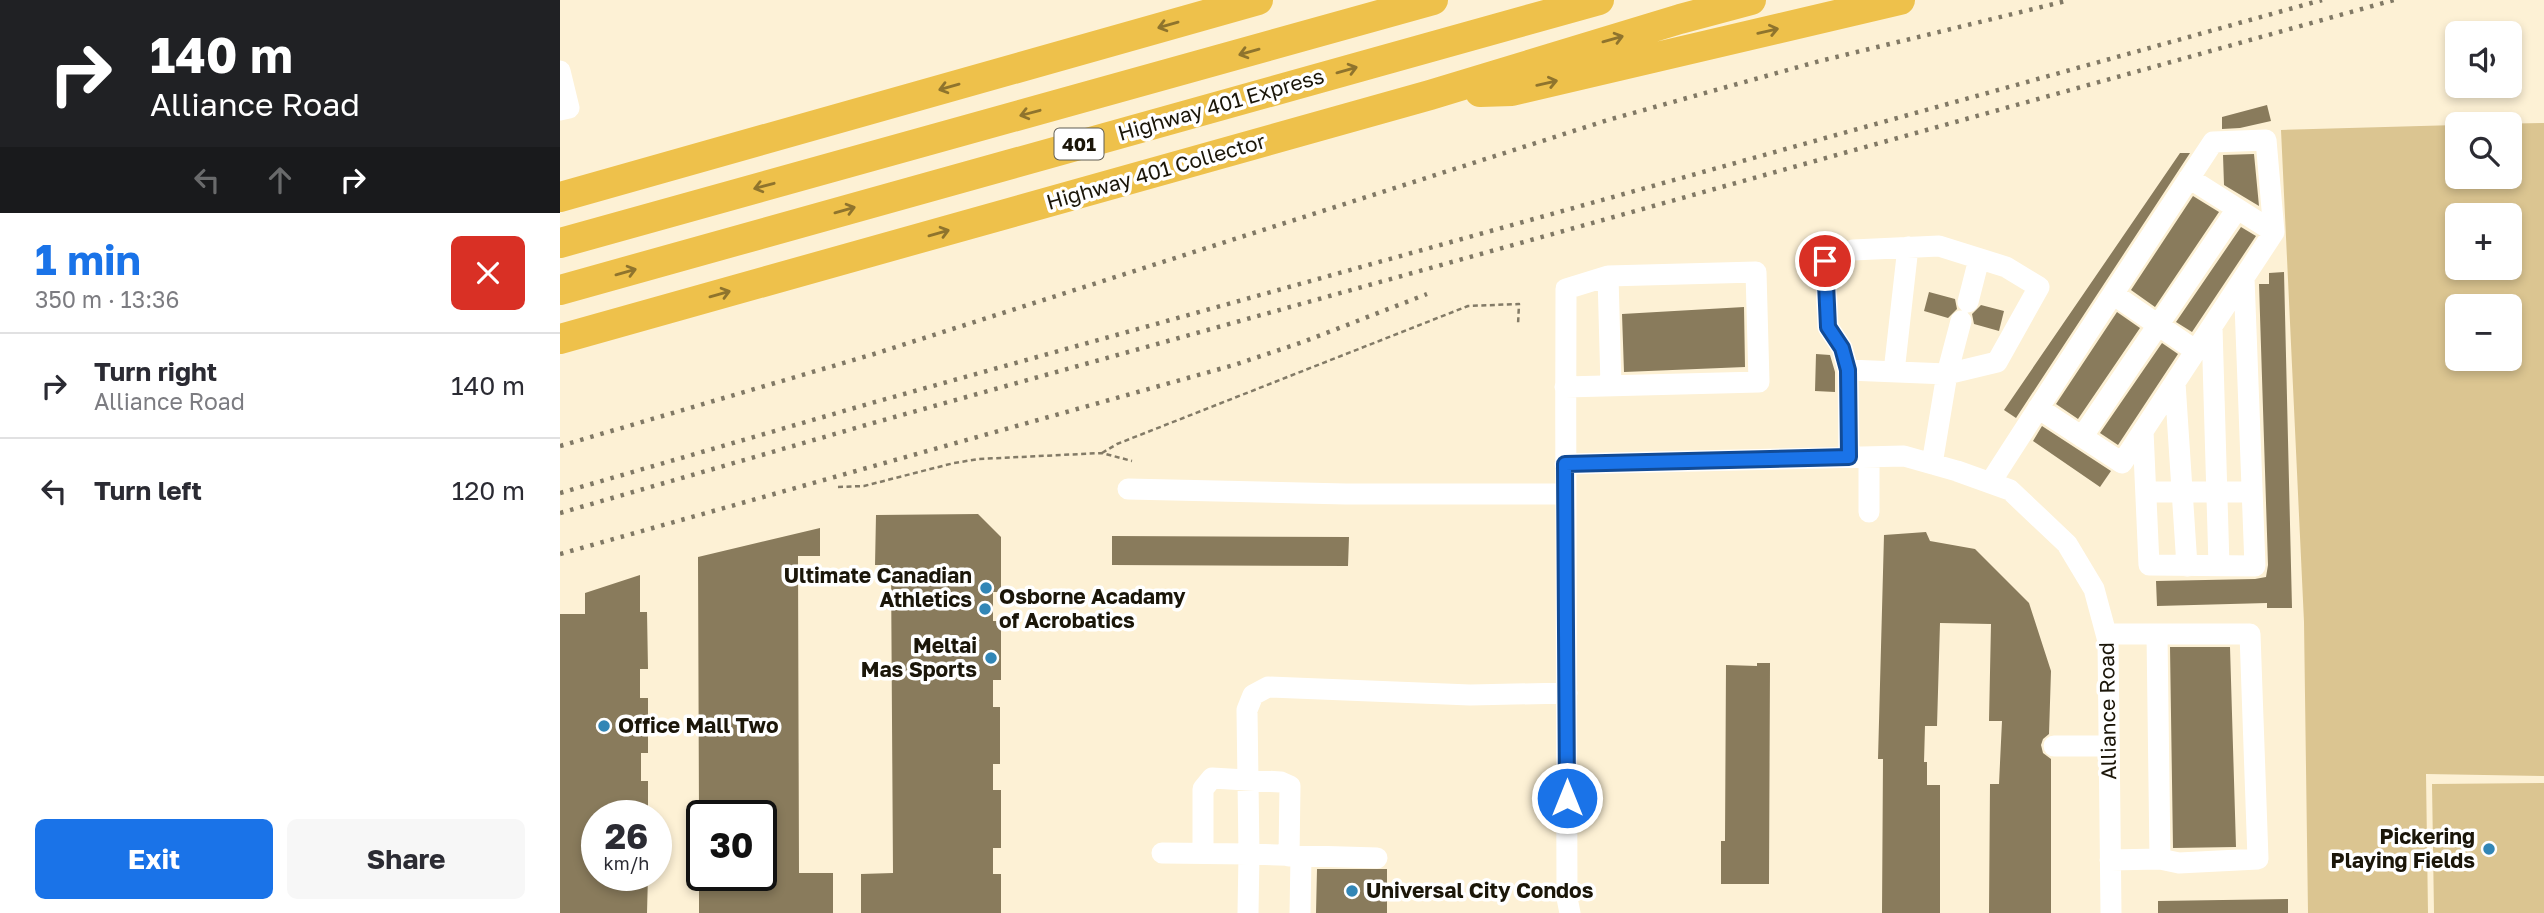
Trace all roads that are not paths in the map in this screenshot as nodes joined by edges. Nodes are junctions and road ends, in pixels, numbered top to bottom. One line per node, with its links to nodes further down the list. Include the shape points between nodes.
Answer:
1 (1258, 0): 9 (highway, one-way to 9)
2 (1433, 0): 15 (highway, Highway 401 Express / 401, one-way to 15)
3 (1598, 0): 20 (highway, Highway 401 Express / 401, one-way to 3)
4 (1751, 0): 7 (highway, Highway 401 Collector / 401, one-way to 4)
5 (1900, 0): 7 (highway, one-way to 5, via 1512,91)
6 (560, 71): 8 (street)
7 (1430, 94): 24 (highway, Highway 401 Collector / 401, one-way to 7)
8 (564, 109)
9 (680, 163): 10 (highway); 12 (highway)
10 (560, 178)
11 (2189, 178): 13 (street); 14 (street, via 2213,142 2266,140); 21 (street)
12 (560, 197)
13 (2237, 209): 14 (street); 22 (street)
14 (2274, 232): 19 (street)
15 (560, 243)
16 (1908, 247): 17 (street, via 1939,246); 26 (street, via 1853,250 1825,261 1828,327 1842,348); 27 (street)
17 (1979, 259): 28 (street); 28 (street, via 2006,267 2039,287 1997,362)
18 (1608, 276): 30 (street); 30 (street, via 1756,272 1759,382); 31 (street, via 1566,289)
19 (2244, 278): 23 (street); 43 (street)
20 (560, 290)
21 (2113, 294): 22 (street); 32 (street)
22 (2158, 326): 25 (street); 34 (street)
23 (2212, 327): 25 (street); 42 (street)
24 (560, 339)
25 (2196, 351): 29 (street)
26 (1848, 370): 27 (street); 35 (street)
27 (1894, 372): 28 (street)
28 (1947, 374): 37 (street)
29 (2175, 383): 33 (street); 41 (street)
30 (1611, 386): 31 (street)
31 (1565, 387): 36 (street)
32 (2038, 408): 34 (street); 38 (street)
33 (2143, 431): 34 (street, via 2122,463); 40 (street)
34 (2082, 437)
35 (1859, 457): 36 (street, Alliance Road); 37 (street, Alliance Road, via 1904,456); 45 (street)
36 (1565, 464): 44 (street)
37 (1932, 464): 38 (street, Alliance Road)
38 (1990, 483): 48 (street, Alliance Road, via 2010,490 2067,544 2094,589)
39 (1128, 489): 44 (street)
40 (2146, 492): 41 (street); 46 (street, via 2149,565)
41 (2182, 492): 42 (street); 46 (street)
42 (2217, 492): 43 (street); 47 (street)
43 (2252, 492): 47 (street, via 2255,566)
44 (1566, 494): 50 (street)
45 (1869, 512)
46 (2187, 566): 47 (street)
47 (2219, 566)
48 (2106, 634): 49 (street); 52 (street, Alliance Road)
49 (2157, 634): 59 (street); 59 (street, via 2250,634 2258,859 2179,863)
50 (1567, 693): 53 (street, via 1470,695 1268,687 1252,695 1247,710); 63 (street)
51 (2054, 746): 52 (street)
52 (2109, 746): 60 (street, Alliance Road)
53 (1247, 779): 54 (street, via 1212,778 1203,789); 56 (street); 57 (street, via 1290,786)
54 (1200, 841): 55 (street); 56 (street)
55 (1162, 853)
56 (1249, 854): 57 (street); 61 (street)
57 (1295, 857): 58 (street); 62 (street)
58 (1377, 858)
59 (2160, 859): 60 (street)
60 (2110, 860): 64 (street, Alliance Road)
61 (1248, 913)
62 (1300, 913)
63 (1570, 913)
64 (2111, 913)

